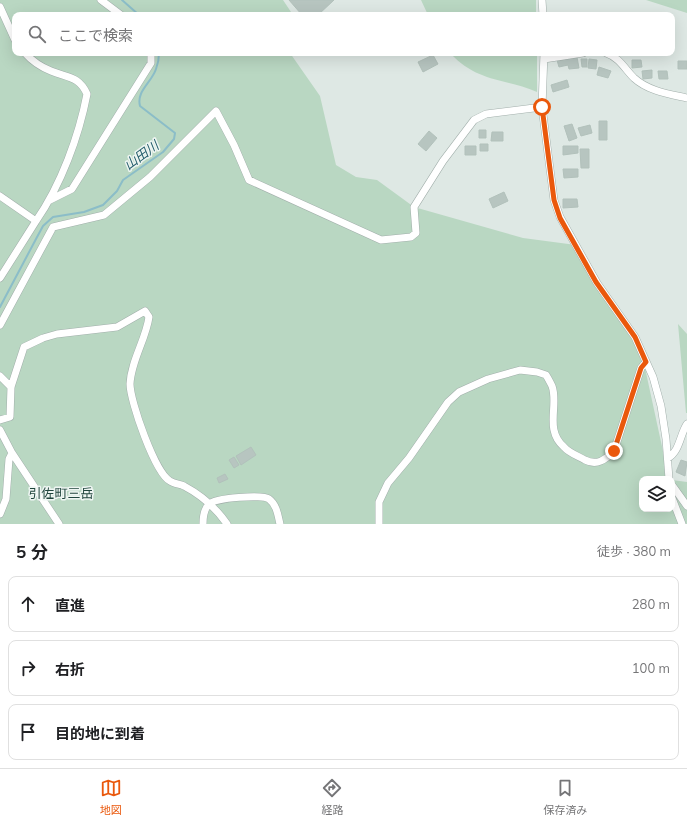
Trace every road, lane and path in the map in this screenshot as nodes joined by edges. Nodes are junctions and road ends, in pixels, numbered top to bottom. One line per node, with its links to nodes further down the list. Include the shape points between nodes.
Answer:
1 (101, 0): 4 (street)
2 (542, 0): 5 (street)
3 (0, 7): 6 (street)
4 (117, 12)
5 (543, 12)
6 (12, 33)
7 (29, 56): 14 (street, via 44,68 76,79 83,85 87,94 76,134)
8 (151, 56): 14 (street, via 151,63 72,189)
9 (544, 56): 12 (street)
10 (611, 56): 11 (street, via 623,63 634,78 648,88)
11 (687, 98)
12 (542, 107): 17 (street, via 486,114 474,120 443,161 414,207 416,233 411,237 381,240 249,180 216,111 150,177 104,215 53,226); 18 (street, via 554,200 560,218 596,282 635,337)
13 (0, 196): 15 (street)
14 (50, 200): 15 (street)
15 (36, 221): 16 (street)
16 (0, 278)
17 (0, 325)
18 (646, 362): 25 (street, via 661,406); 36 (street, via 641,368 614,451 600,462 591,463 564,448 557,440 552,387 546,375 520,370 488,378 459,392 448,402 388,483 379,502)
19 (0, 376): 20 (street)
20 (11, 387): 21 (street, via 10,418); 28 (street, via 24,347 57,334 117,327 145,311 149,317 147,328 130,385 144,434 153,459 169,481 183,485)
21 (0, 420)
22 (687, 424): 25 (street, via 678,446)
23 (0, 430): 24 (street)
24 (12, 453): 31 (street, via 9,459 6,499); 32 (street)
25 (668, 458): 26 (street)
26 (669, 476)
27 (675, 489): 30 (street)
28 (209, 504): 33 (street, via 204,513); 34 (street); 35 (street, via 216,500 268,498 274,503)
29 (675, 506): 37 (street)
30 (687, 506)
31 (0, 514)
32 (59, 524)
33 (203, 524)
34 (227, 524)
35 (280, 524)
36 (379, 524)
37 (682, 524)

